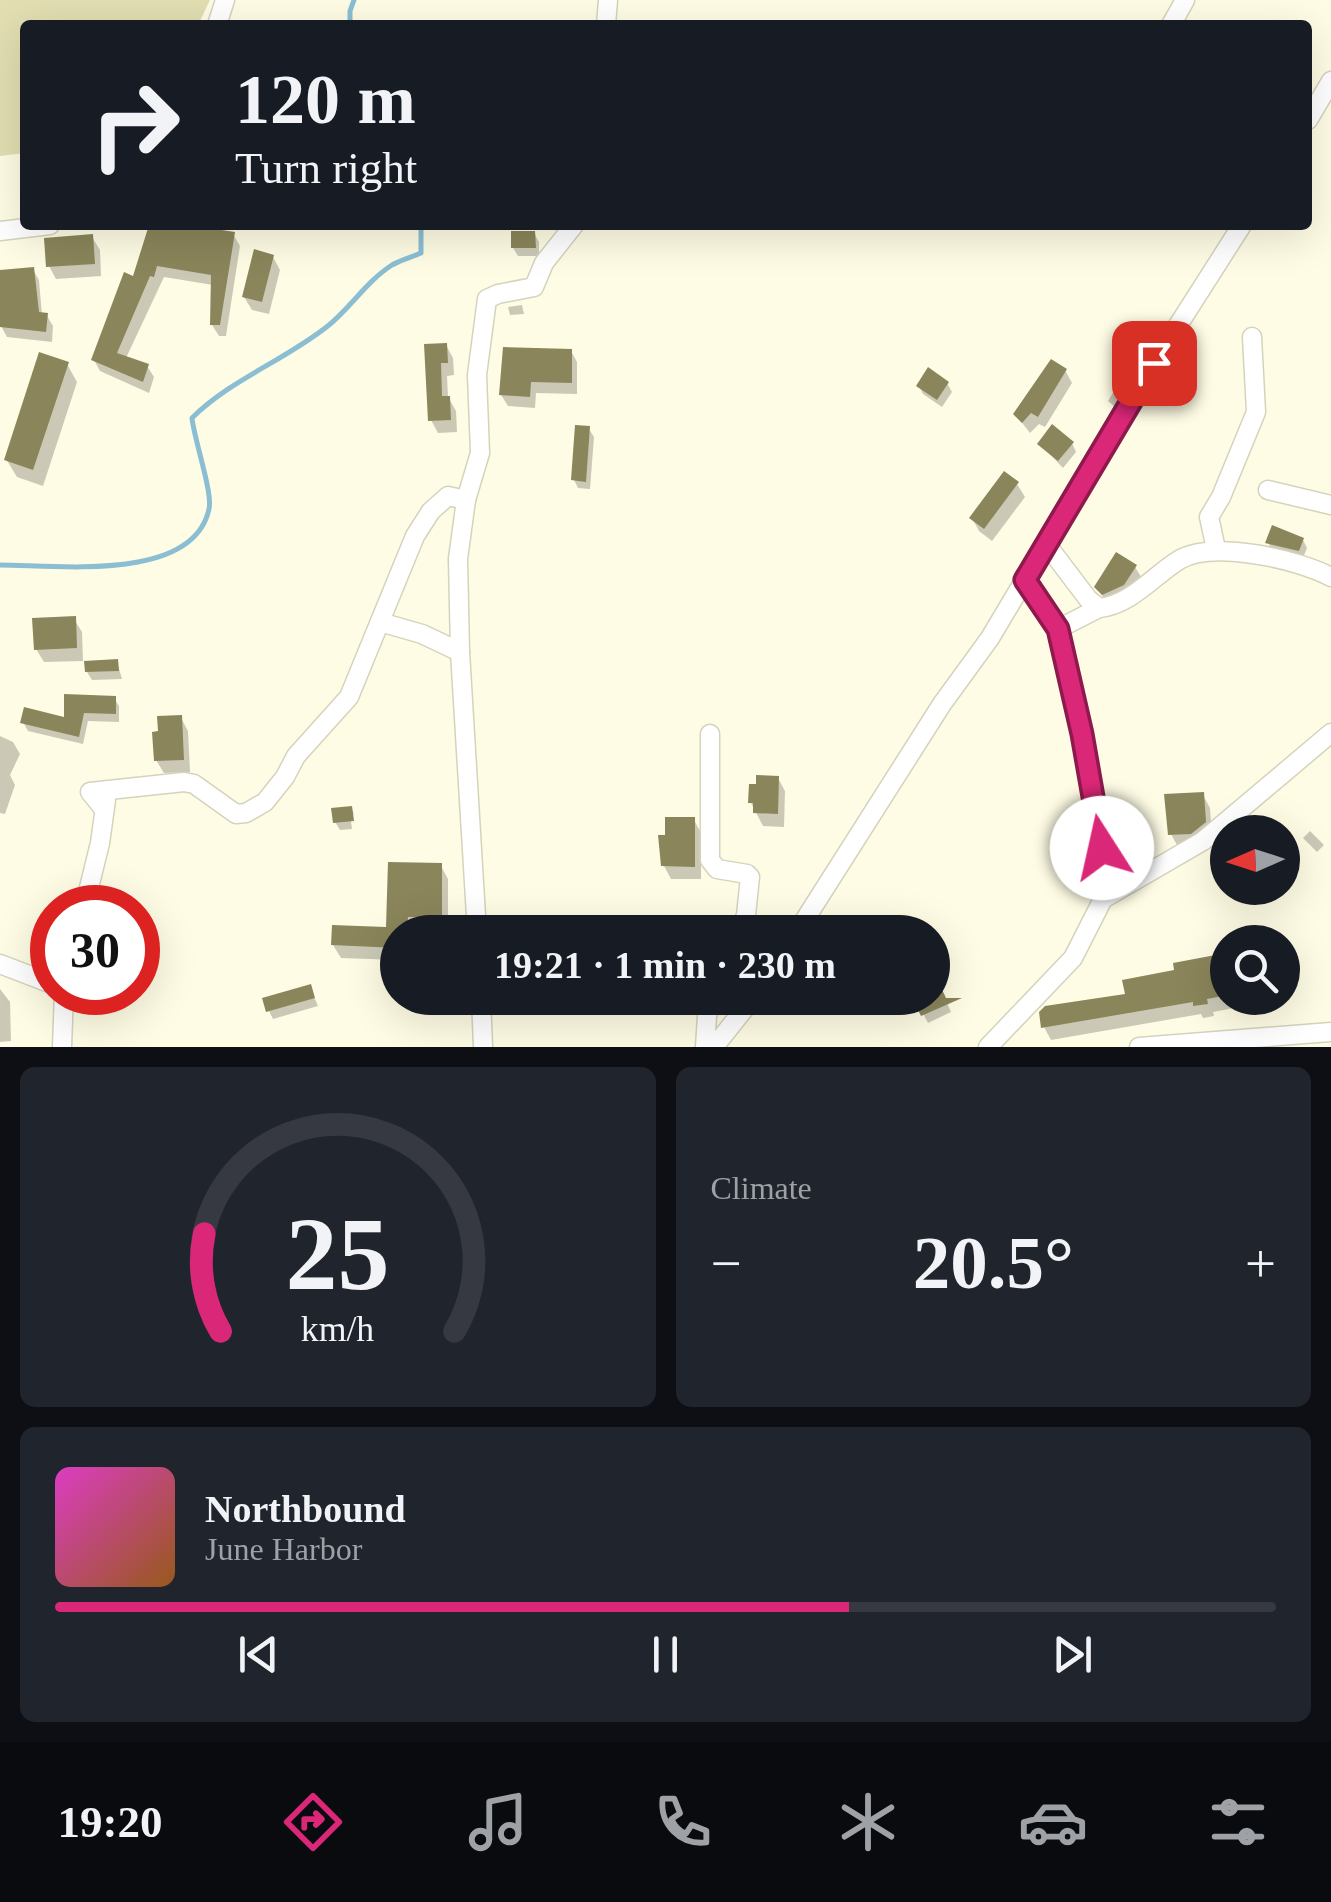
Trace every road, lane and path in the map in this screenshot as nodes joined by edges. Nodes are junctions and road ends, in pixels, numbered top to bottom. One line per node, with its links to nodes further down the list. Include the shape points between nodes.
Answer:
1 (1331, 81): 2 (street)
2 (1312, 113)
3 (570, 230): 7 (street, via 534,287 487,299 477,375 480,453)
4 (1239, 230): 9 (street)
5 (1252, 337): 10 (street, via 1256,412 1209,517)
6 (1268, 490): 8 (street)
7 (466, 500): 14 (street, via 448,496 432,510); 16 (street, via 458,559)
8 (1331, 505)
9 (1046, 545): 12 (street); 13 (street)
10 (1216, 549): 11 (street); 13 (street, via 1180,559 1132,595)
11 (1331, 577)
12 (1025, 580): 15 (street); 25 (street)
13 (1099, 608): 15 (street)
14 (380, 622): 16 (street); 20 (street, via 349,697 265,802 236,814 184,782)
15 (1058, 629): 22 (street, via 1102,848)
16 (460, 652): 23 (street)
17 (1331, 733): 22 (street, via 1203,841)
18 (710, 734): 24 (street, via 710,860 750,878)
19 (71, 791): 20 (street)
20 (101, 796): 21 (street)
21 (90, 885)
22 (1104, 899): 37 (street, via 1074,958)
23 (477, 915)
24 (746, 915)
25 (808, 915)
26 (0, 964): 27 (street)
27 (30, 976)
28 (63, 1015): 33 (street)
29 (482, 1015): 34 (street)
30 (706, 1015): 35 (street)
31 (740, 1015): 36 (street)
32 (1331, 1032): 38 (street)
33 (62, 1047)
34 (483, 1047)
35 (705, 1047)
36 (714, 1047)
37 (988, 1047)
38 (1139, 1047)

